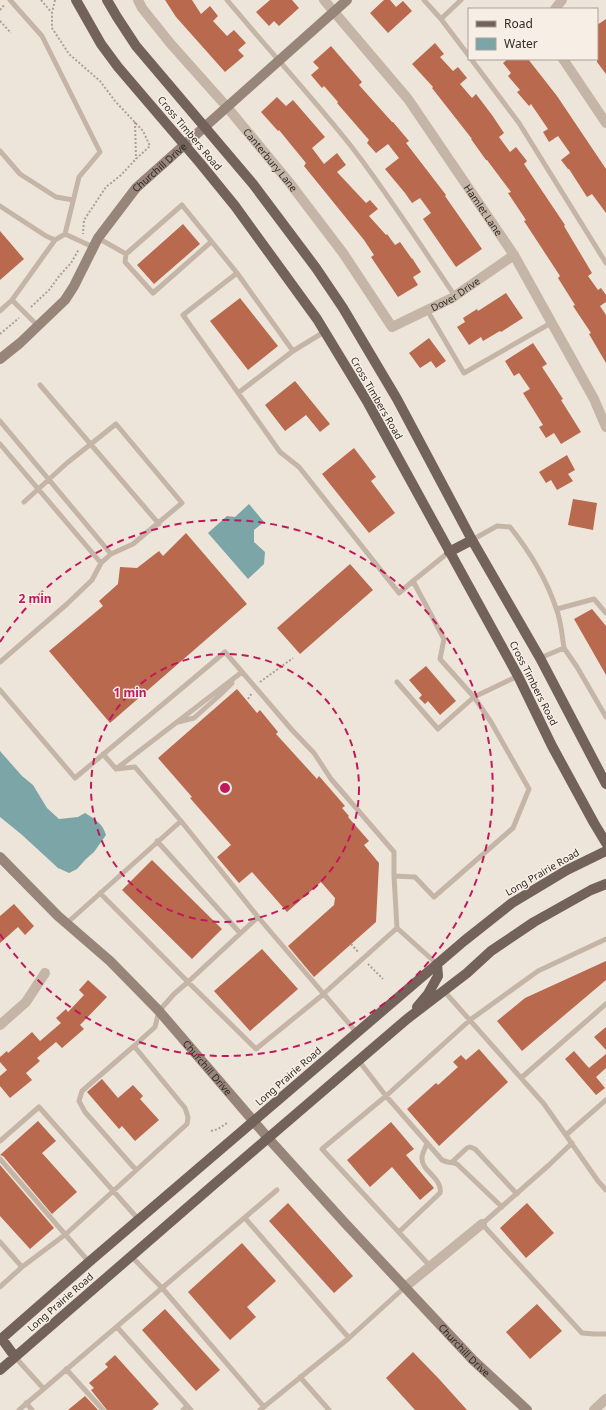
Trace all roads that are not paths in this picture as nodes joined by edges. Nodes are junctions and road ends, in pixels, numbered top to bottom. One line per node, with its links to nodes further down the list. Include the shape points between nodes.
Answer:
1 (10, 0): 23 (lane, via 42,36 100,152 79,177)
2 (76, 0): 21 (main road, Cross Timbers Road, via 101,44 118,67)
3 (108, 0): 20 (main road, Cross Timbers Road, via 136,46)
4 (138, 0): 18 (street, Canterbury Lane, via 170,43)
5 (227, 0): 15 (lane)
6 (324, 0): 12 (street, Hamlet Lane)
7 (347, 0): 12 (street, Churchill Drive)
8 (424, 0): 13 (lane)
9 (461, 0): 13 (lane)
10 (562, 0): 11 (street)
11 (556, 8)
12 (334, 11): 15 (street, Churchill Drive); 31 (street, Hamlet Lane, via 408,100)
13 (441, 19): 14 (lane)
14 (468, 55)
15 (280, 60): 18 (street, Churchill Drive); 34 (lane, via 352,147)
16 (472, 60): 32 (lane, via 519,123)
17 (563, 60): 19 (street)
18 (227, 107): 20 (street, Churchill Drive); 40 (street, Canterbury Lane, via 343,253)
19 (606, 123)
20 (205, 126): 21 (street, Churchill Drive); 54 (main road, Cross Timbers Road, via 286,227 343,308 397,399)
21 (184, 145): 26 (street, Churchill Drive, via 136,188); 41 (main road, Cross Timbers Road, via 253,229)
22 (0, 151): 23 (lane, via 20,174 56,197)
23 (73, 200): 25 (lane)
24 (0, 206): 27 (lane)
25 (65, 234): 27 (lane); 29 (lane)
26 (98, 238): 29 (street, Churchill Drive); 30 (lane)
27 (54, 240): 35 (lane)
28 (211, 242): 30 (lane, via 182,205); 30 (lane, via 153,293 125,262); 33 (lane)
29 (93, 247): 39 (street, Churchill Drive, via 65,300)
30 (126, 254)
31 (514, 255): 34 (street, Dover Drive); 38 (street, Hamlet Lane)
32 (606, 263)
33 (237, 273): 42 (lane); 45 (lane, via 184,315)
34 (455, 296): 36 (street, Dover Drive)
35 (12, 300): 37 (lane); 39 (lane)
36 (427, 310): 38 (lane, via 464,372); 40 (street, Dover Drive)
37 (0, 311)
38 (552, 323): 47 (street, Hamlet Lane, via 594,399)
39 (38, 326): 43 (street, Churchill Drive)
40 (392, 327)
41 (324, 332): 42 (lane); 55 (main road, Cross Timbers Road, via 368,404)
42 (293, 351): 45 (lane)
43 (0, 359)
44 (40, 385): 49 (lane)
45 (238, 393): 58 (lane, via 280,452 299,467 399,592)
46 (0, 421): 50 (lane)
47 (606, 427)
48 (0, 444): 51 (lane)
49 (91, 444): 50 (lane); 53 (lane); 53 (lane, via 116,424 182,503)
50 (48, 479): 51 (lane); 56 (lane)
51 (38, 489): 52 (lane); 57 (lane)
52 (24, 502)
53 (159, 524): 56 (lane, via 133,544)
54 (472, 540): 55 (main road); 59 (lane, via 497,526 510,527 533,559); 62 (main road, Cross Timbers Road)
55 (449, 552): 58 (lane); 65 (main road, Cross Timbers Road)
56 (111, 554): 57 (lane)
57 (101, 563): 63 (lane, via 92,580)
58 (414, 581): 68 (lane, via 444,639 440,659)
59 (557, 609): 60 (lane, via 594,599); 61 (lane)
60 (606, 613)
61 (564, 648): 62 (lane); 69 (lane)
62 (540, 658): 72 (main road, Cross Timbers Road)
63 (0, 662)
64 (242, 672): 70 (lane, via 226,652); 71 (lane); 78 (lane, via 314,753 331,779 394,852)
65 (518, 676): 68 (lane); 75 (main road, Cross Timbers Road, via 552,746)
66 (397, 682): 68 (lane, via 438,729)
67 (0, 690): 70 (lane, via 75,778)
68 (474, 697): 78 (lane, via 492,722 529,789 512,828 434,897 415,877)
69 (606, 717)
70 (103, 754): 71 (lane)
71 (116, 769): 73 (lane, via 135,767)
72 (606, 784)
73 (181, 821): 74 (lane); 81 (lane)
74 (158, 841): 80 (lane); 84 (lane)
75 (606, 843)
76 (606, 851): 86 (main road, Long Prairie Road, via 567,870 512,903)
77 (0, 857): 82 (street, Churchill Drive)
78 (394, 876): 83 (lane)
79 (606, 884): 89 (main road, Long Prairie Road, via 534,922 491,952)
80 (100, 893): 82 (lane); 88 (lane)
81 (258, 917): 84 (lane); 90 (lane)
82 (67, 923): 92 (street, Churchill Drive, via 110,961)
83 (397, 928): 86 (lane); 90 (lane)
84 (240, 933): 88 (lane)
85 (606, 939): 94 (lane, via 538,971)
86 (437, 964): 93 (main road, via 438,976 428,994); 96 (main road, Long Prairie Road)
87 (46, 973): 95 (street, via 26,1002)
88 (188, 982): 90 (lane, via 256,1049); 92 (lane)
89 (444, 991): 93 (main road, Long Prairie Road); 94 (lane)
90 (323, 994): 96 (lane)
91 (606, 1004): 99 (lane)
92 (159, 1011): 97 (lane, via 155,1027); 102 (street, Churchill Drive)
93 (407, 1019): 98 (main road, Long Prairie Road)
94 (470, 1020): 99 (lane); 100 (lane)
95 (0, 1025)
96 (357, 1033): 102 (main road, Long Prairie Road)
97 (134, 1046): 110 (lane, via 186,1108 188,1117 187,1124); 110 (lane, via 82,1091 79,1100 85,1112)
98 (359, 1061): 100 (lane); 104 (main road, Long Prairie Road)
99 (521, 1078): 103 (lane)
100 (386, 1096): 106 (lane); 119 (lane, via 322,1149)
101 (606, 1100): 103 (lane)
102 (254, 1120): 104 (street, Churchill Drive); 117 (main road, Long Prairie Road)
103 (566, 1135): 107 (lane)
104 (268, 1138): 122 (main road, Long Prairie Road); 127 (street, Churchill Drive)
105 (0, 1141): 111 (lane, via 39,1107)
106 (427, 1143): 109 (lane, via 442,1160); 119 (lane, via 422,1164 439,1183 440,1193)
107 (572, 1143): 113 (lane); 114 (lane)
108 (0, 1159): 120 (lane)
109 (452, 1162): 114 (lane, via 467,1148 475,1149); 115 (lane)
110 (136, 1170): 111 (lane)
111 (113, 1190): 117 (lane); 120 (lane)
112 (277, 1190): 116 (lane)
113 (606, 1190)
114 (517, 1194): 115 (lane)
115 (502, 1207): 118 (lane)
116 (245, 1218): 128 (lane); 132 (lane)
117 (139, 1220): 123 (main road, Long Prairie Road)
118 (482, 1224): 124 (street); 130 (lane, via 582,1333)
119 (399, 1232): 124 (lane)
120 (66, 1234): 123 (lane); 125 (lane)
121 (0, 1242): 125 (lane)
122 (131, 1256): 128 (lane); 133 (main road, Long Prairie Road)
123 (89, 1262): 131 (main road, Long Prairie Road)
124 (430, 1266): 127 (street)
125 (22, 1267): 126 (lane)
126 (0, 1287)
127 (405, 1287): 132 (lane); 147 (street, Churchill Drive, via 472,1360)
128 (162, 1289): 129 (lane); 141 (lane)
129 (117, 1327): 134 (lane); 140 (lane)
130 (606, 1334)
131 (1, 1338): 133 (main road)
132 (349, 1338): 136 (lane)
133 (15, 1357): 135 (main road, Long Prairie Road); 137 (lane)
134 (66, 1369): 137 (lane); 144 (lane)
135 (0, 1370)
136 (300, 1377): 141 (lane); 146 (lane)
137 (43, 1388): 139 (lane)
138 (606, 1399): 148 (street)
139 (26, 1403): 142 (lane); 143 (lane)
140 (189, 1408): 145 (lane)
141 (262, 1408)
142 (19, 1410)
143 (32, 1410)
144 (103, 1410)
145 (182, 1410)
146 (329, 1410)
147 (527, 1410)
148 (594, 1410)

